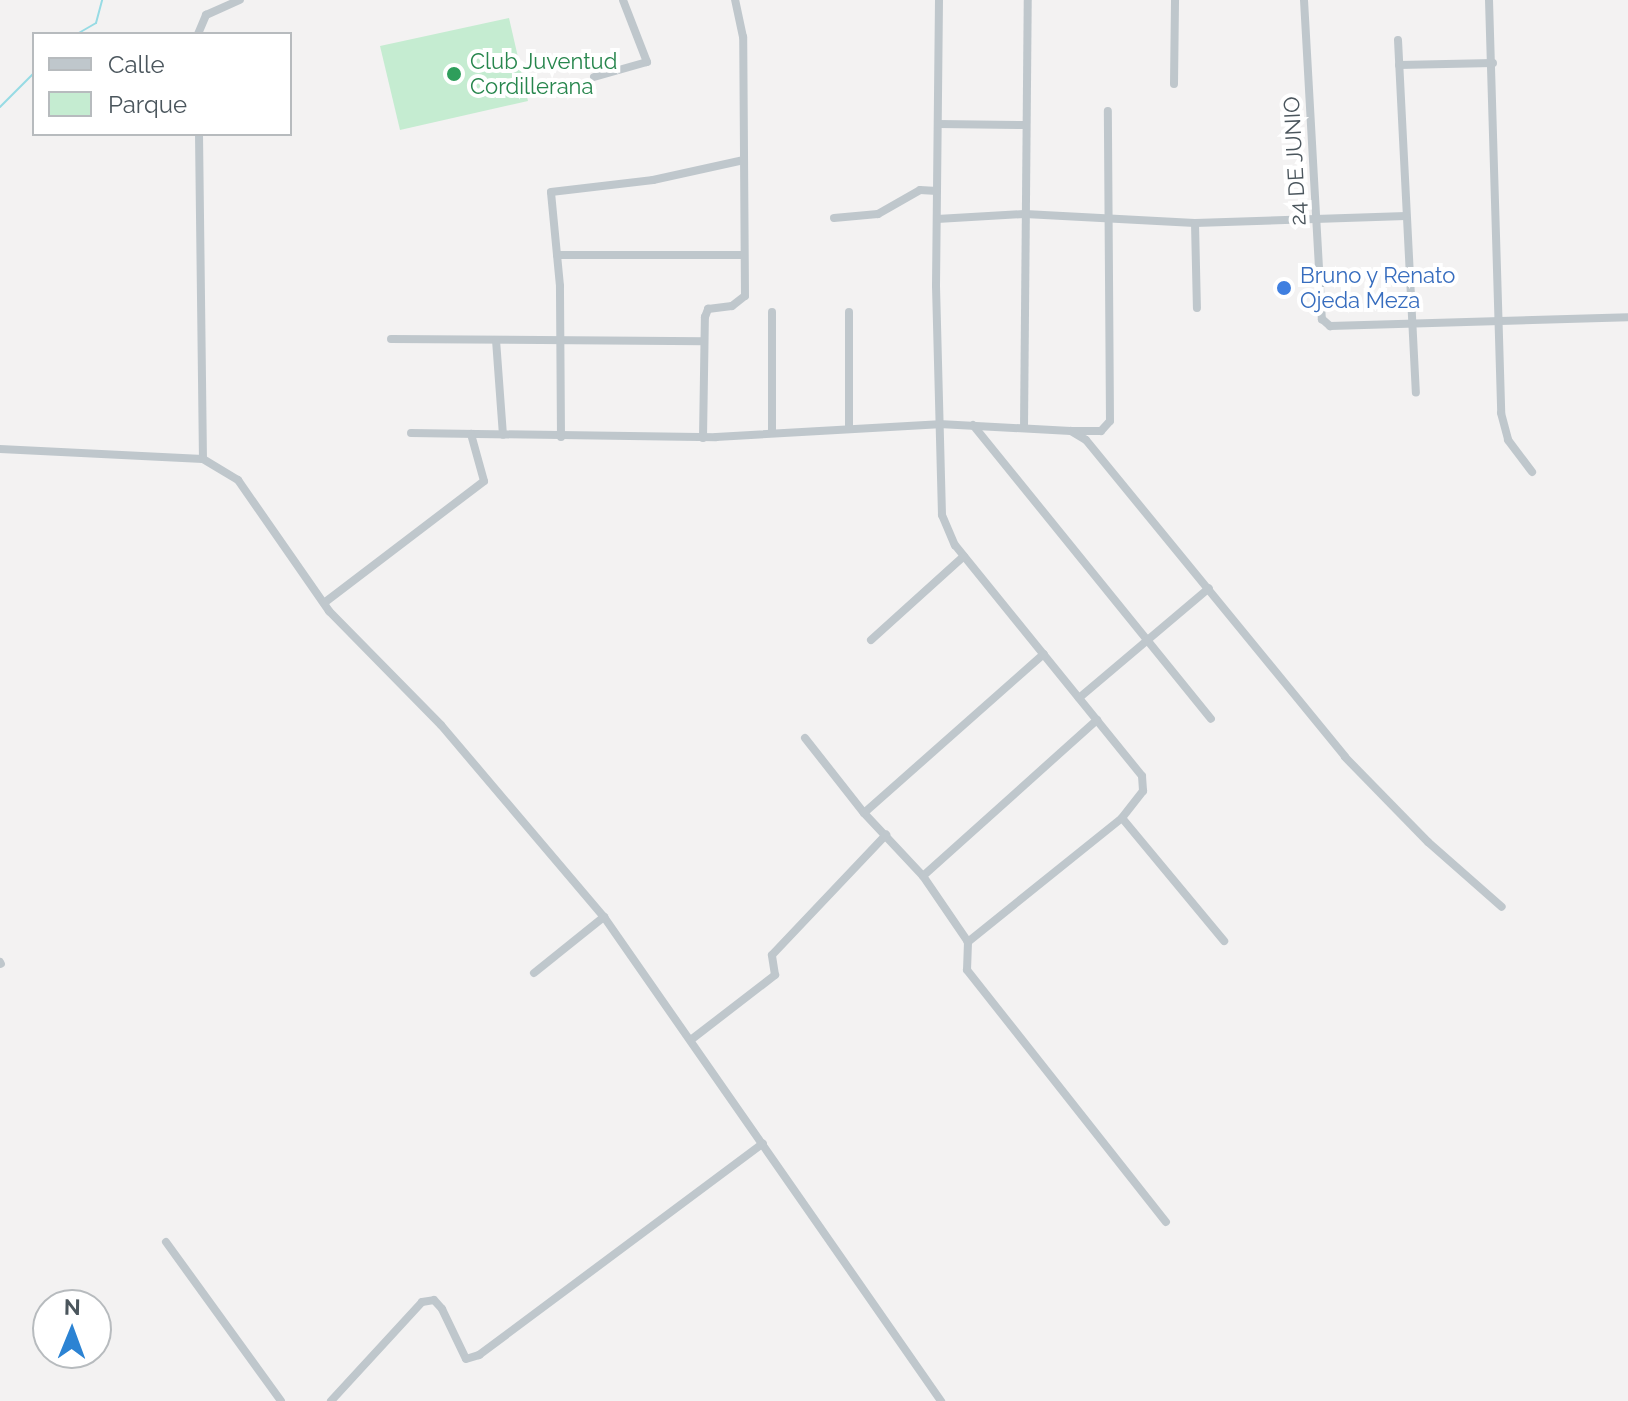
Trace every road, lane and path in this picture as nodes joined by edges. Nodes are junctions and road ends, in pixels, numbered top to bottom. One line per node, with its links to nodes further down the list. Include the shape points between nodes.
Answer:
1 (240, 0): 9 (street, via 206,15)
2 (623, 0): 13 (street, via 647,62)
3 (735, 0): 19 (street, via 743,37)
4 (939, 0): 16 (street)
5 (1028, 0): 17 (street)
6 (1175, 0): 14 (street)
7 (1304, 0): 22 (street, 24 DE JUNIO)
8 (1489, 0): 11 (street)
9 (199, 32)
10 (1398, 40): 12 (street)
11 (1493, 63): 12 (street); 34 (street)
12 (1399, 65): 23 (street)
13 (594, 77)
14 (1174, 84)
15 (1108, 111): 26 (street)
16 (938, 124): 17 (street); 20 (street)
17 (1026, 125): 21 (street)
18 (199, 136): 53 (street)
19 (744, 160): 28 (street, via 653,180 551,192); 29 (street)
20 (937, 191): 24 (street, via 920,190 878,214); 25 (street)
21 (1026, 214): 25 (street); 26 (street); 43 (street)
22 (1316, 216): 23 (street); 27 (street); 35 (street, 24 DE JUNIO, via 1322,319 1330,326)
23 (1406, 216): 35 (street)
24 (834, 218)
25 (937, 219): 41 (street)
26 (1109, 221): 27 (street); 45 (street, via 1110,421 1101,431)
27 (1195, 223): 30 (street)
28 (557, 255): 29 (street); 38 (street)
29 (744, 255): 39 (street, via 745,296 732,306 708,309)
30 (1197, 308)
31 (772, 312): 47 (street)
32 (849, 312): 44 (street)
33 (1628, 317): 34 (street)
34 (1496, 322): 35 (street); 54 (street, via 1504,432)
35 (1415, 325): 40 (street)
36 (391, 339): 37 (street)
37 (496, 340): 38 (street); 49 (street)
38 (560, 340): 39 (street); 50 (street)
39 (704, 341): 51 (street)
40 (1416, 393)
41 (939, 424): 42 (street); 44 (street); 55 (street, via 942,515)
42 (973, 425): 43 (street); 59 (street)
43 (1024, 428): 45 (street)
44 (849, 429): 47 (street)
45 (1071, 431): 56 (street, via 1086,440)
46 (411, 433): 48 (street)
47 (772, 433): 51 (street)
48 (471, 434): 49 (street); 57 (street, via 484,481)
49 (503, 435): 50 (street)
50 (561, 437): 51 (street)
51 (703, 438)
52 (0, 449): 53 (street)
53 (203, 459): 57 (street, via 238,480)
54 (1532, 472)
55 (964, 556): 58 (street); 60 (street)
56 (1209, 588): 59 (street); 69 (street, via 1375,790)
57 (324, 603): 70 (street, via 441,725)
58 (871, 640)
59 (1144, 642): 61 (street); 62 (street)
60 (1044, 654): 61 (street); 65 (street)
61 (1079, 698): 63 (street)
62 (1211, 719)
63 (1097, 720): 66 (street, via 1142,776 1138,802); 68 (street)
64 (805, 738): 65 (street)
65 (864, 813): 67 (street)
66 (1122, 818): 71 (street); 72 (street)
67 (886, 835): 68 (street); 74 (street, via 772,955 775,975)
68 (923, 876): 72 (street)
69 (1502, 907)
70 (604, 917): 73 (street); 74 (street)
71 (1224, 941)
72 (968, 942): 76 (street, via 967,970)
73 (534, 973)
74 (692, 1039): 75 (street)
75 (763, 1143): 79 (street, via 479,1355 466,1359 442,1309 434,1300 422,1302); 80 (street)
76 (1166, 1222)
77 (166, 1242): 78 (street)
78 (281, 1401)
79 (331, 1401)
80 (941, 1401)

